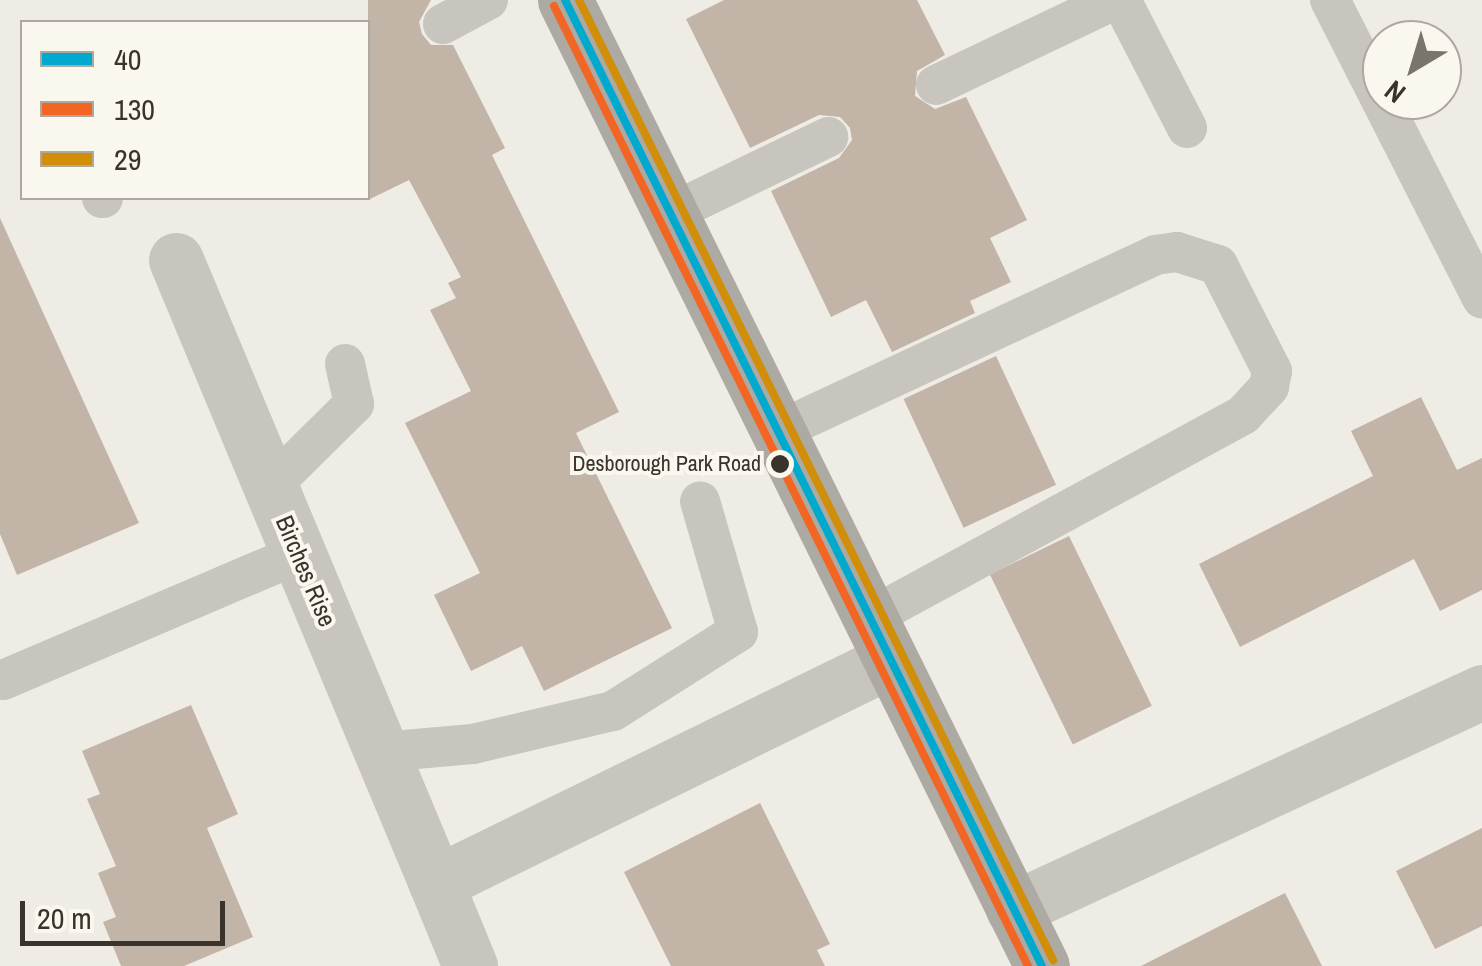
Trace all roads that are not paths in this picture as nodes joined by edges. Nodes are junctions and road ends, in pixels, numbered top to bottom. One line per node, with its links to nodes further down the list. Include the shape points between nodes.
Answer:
1 (488, 0): 5 (lane)
2 (564, 0): 9 (main road)
3 (1118, 0): 6 (lane); 7 (lane)
4 (1330, 0): 11 (lane)
5 (443, 24)
6 (936, 85)
7 (1187, 128)
8 (828, 137): 9 (lane)
9 (669, 214): 13 (main road)
10 (176, 260): 14 (street, Birches Rise)
11 (1482, 298)
12 (345, 364): 14 (lane, via 354,404)
13 (776, 432): 17 (main road); 17 (lane, via 1155,255 1177,252 1218,264 1272,371 1269,387 1243,415)
14 (271, 486): 16 (street, Birches Rise)
15 (700, 502): 20 (lane, via 738,632 613,711 473,744)
16 (298, 554): 18 (lane); 20 (street, Birches Rise)
17 (877, 641): 21 (street); 22 (main road)
18 (2, 680)
19 (1482, 692): 22 (street)
20 (381, 752): 21 (street, Birches Rise)
21 (436, 883): 23 (street, Birches Rise)
22 (1013, 909): 24 (main road)
23 (470, 966)
24 (1042, 966)

